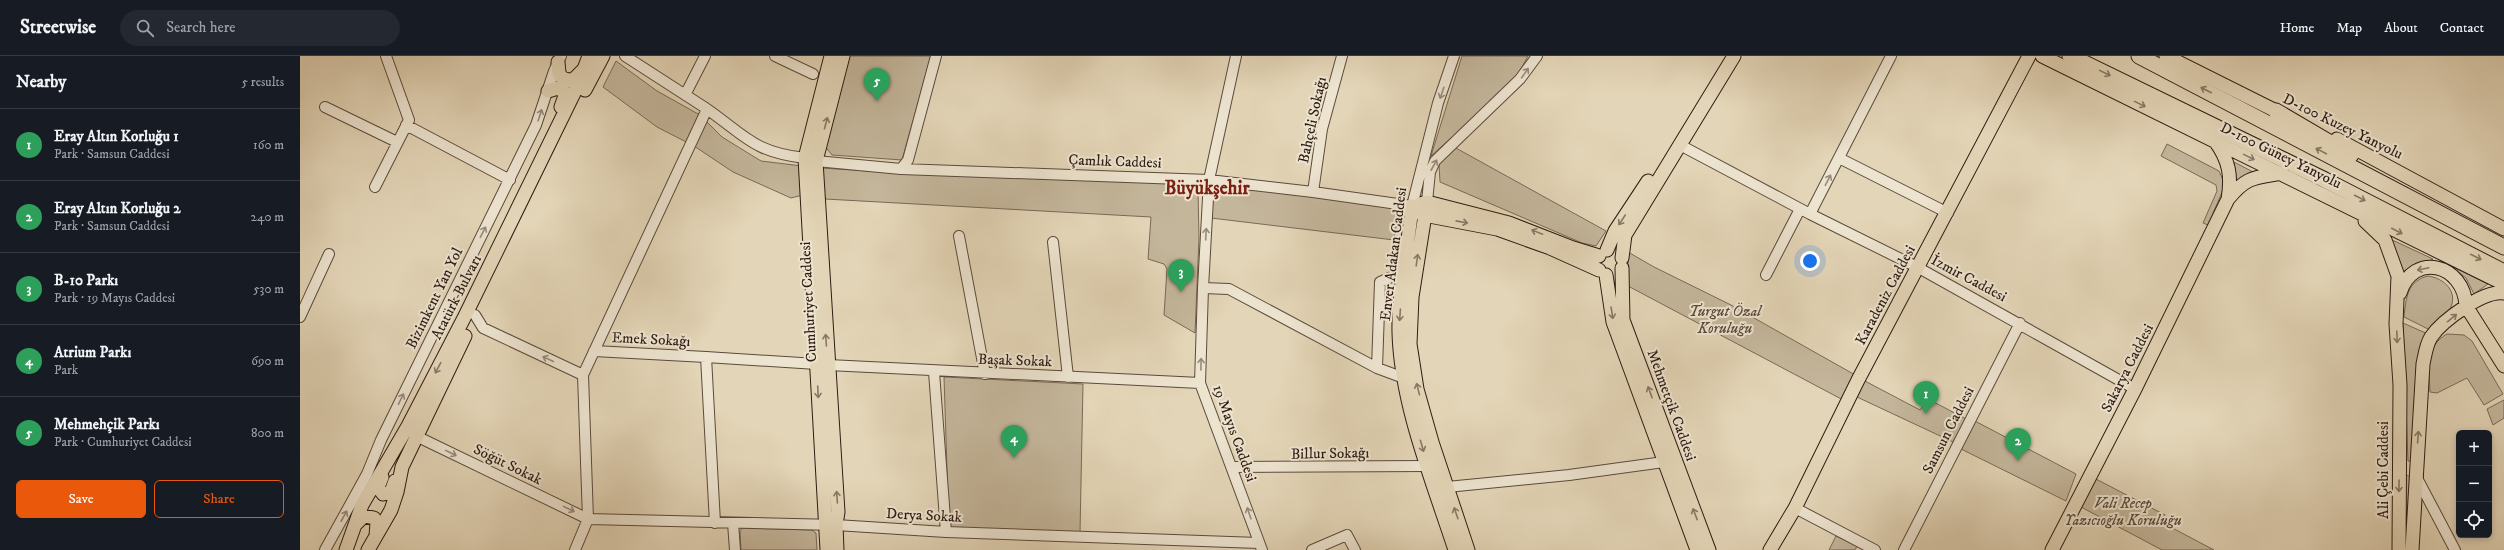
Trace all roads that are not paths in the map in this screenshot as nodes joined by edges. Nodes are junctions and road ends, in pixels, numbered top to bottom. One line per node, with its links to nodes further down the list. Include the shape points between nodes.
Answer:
1 (386, 56): 29 (street, via 409,120)
2 (603, 56): 67 (main road, Atatürk Bulvarı)
3 (624, 56): 25 (street, Çamlık Caddesi)
4 (705, 56): 25 (street)
5 (775, 56): 23 (street)
6 (831, 56): 35 (main road, Cumhuriyet Caddesi)
7 (843, 56): 35 (main road, Cumhuriyet Caddesi, one-way to 7)
8 (936, 56): 36 (street, via 908,160)
9 (1236, 56): 39 (street, 19 Mayıs Caddesi)
10 (1342, 56): 41 (street, Bahçeli Sokağı, via 1322,129)
11 (1454, 56): 44 (street, Enver Adakan Caddesi, one-way to 44, via 1438,103)
12 (1537, 56): 45 (street, one-way to 12, via 1430,172 1435,161 1520,79)
13 (1723, 56): 32 (main road, Mehmetçik Caddesi)
14 (1734, 56): 32 (main road, Mehmetçik Caddesi)
15 (1892, 56): 34 (street)
16 (2028, 56): 47 (main road, Karadeniz Caddesi)
17 (2042, 56): 30 (main road, D-100 Güney Yanyolu, one-way to 30)
18 (2070, 56): 60 (highway, one-way to 60, via 2325,180)
19 (2138, 56): 53 (highway, one-way to 19)
20 (2166, 56): 28 (main road, D-100 Kuzey Yanyolu)
21 (560, 59): 22 (main road, via 559,73 566,80 572,81); 24 (street, Bizimkent Yan Yol)
22 (587, 62): 33 (main road, Atatürk Bulvarı)
23 (813, 74)
24 (548, 91): 33 (main road, via 558,88 566,93); 38 (street, Bizimkent Yan Yol, one-way to 24, via 536,125)
25 (685, 95): 27 (street, Çamlık Caddesi)
26 (325, 107): 31 (street)
27 (707, 109): 35 (street, Çamlık Caddesi, via 741,137 760,148); 70 (street)
28 (2276, 111): 49 (main road, D-100 Kuzey Yanyolu, via 2398,170); 51 (highway, via 2335,147)
29 (406, 125): 31 (street); 38 (street)
30 (2214, 140): 37 (main road, D-100 Güney Yanyolu, one-way to 37); 42 (main road, via 2227,159 2230,170)
31 (397, 142): 40 (street)
32 (1677, 143): 46 (street, İzmir Caddesi); 54 (main road, Mehmetçik Caddesi, one-way to 54, via 1615,231); 56 (main road, Mehmetçik Caddesi, via 1625,234)
33 (548, 145): 84 (main road, Atatürk Bulvarı, one-way to 84, via 464,318)
34 (1839, 158): 47 (street); 48 (street, one-way to 34)
35 (811, 159): 36 (street, Çamlık Caddesi); 72 (main road, Cumhuriyet Caddesi)
36 (901, 169): 39 (street, Çamlık Caddesi)
37 (2282, 173): 42 (main road, via 2248,179); 43 (main road, D-100 Güney Yanyolu)
38 (510, 180): 102 (street, Bizimkent Yan Yol, one-way to 38, via 367,474 384,434)
39 (1209, 180): 41 (street, Çamlık Caddesi); 63 (street, 19 Mayıs Caddesi, one-way to 39)
40 (375, 187)
41 (1313, 192): 44 (street, Çamlık Caddesi)
42 (2228, 199): 81 (main road, Sakarya Caddesi)
43 (2337, 201): 62 (main road, D-100 Güney Yanyolu, one-way to 62); 65 (main road, via 2375,228 2385,240 2398,276)
44 (1412, 206): 45 (main road); 58 (main road, Enver Adakan Caddesi)
45 (1425, 209): 54 (main road, one-way to 45, via 1573,248 1509,223); 59 (main road, one-way to 59, via 1497,229 1550,248); 90 (main road, Enver Adakan Caddesi, one-way to 45, via 1417,389 1410,344 1412,297)
46 (1800, 209): 48 (street, İzmir Caddesi); 61 (street)
47 (1948, 213): 57 (main road, Karadeniz Caddesi)
48 (1810, 214): 57 (street, İzmir Caddesi)
49 (2504, 229)
50 (959, 236): 76 (street)
51 (2504, 240)
52 (1053, 242): 78 (street)
53 (2504, 247)
54 (1603, 253): 56 (main road, via 1614,251); 59 (main road, via 1597,263)
55 (329, 254): 68 (street)
56 (1622, 263): 59 (main road, via 1614,275); 114 (main road, Mehmetçik Caddesi, one-way to 56, via 1623,320)
57 (1917, 267): 69 (street, İzmir Caddesi); 91 (main road, Karadeniz Caddesi)
58 (1405, 271): 74 (street, via 1380,282); 79 (main road, Enver Adakan Caddesi, one-way to 79, via 1399,334)
59 (1602, 272): 85 (main road, Mehmetçik Caddesi, one-way to 85, via 1613,322)
60 (2504, 272)
61 (1766, 276)
62 (2504, 284)
63 (1202, 288): 74 (street, via 1229,289); 80 (street, 19 Mayıs Caddesi, one-way to 63)
64 (2504, 293): 66 (main road, Ali Çebi Caddesi, via 2491,294)
65 (2398, 298): 66 (main road, one-way to 65, via 2463,289 2455,276 2449,271 2437,268 2423,268 2412,272 2403,283); 82 (main road, one-way to 82, via 2396,324)
66 (2466, 306): 73 (main road); 89 (main road, Ali Çebi Caddesi, one-way to 66, via 2423,364 2428,343 2433,335)
67 (475, 315): 77 (street, one-way to 67, via 483,328); 83 (main road, Atatürk Bulvarı)
68 (300, 317)
69 (2020, 323): 81 (street, İzmir Caddesi); 117 (street, Samsun Caddesi)
70 (594, 351): 71 (street, Emek Sokağı); 77 (street)
71 (706, 357): 72 (street, Emek Sokağı); 93 (street)
72 (822, 365): 75 (street, Başak Sokak); 95 (main road, Cumhuriyet Caddesi, via 838,512)
73 (2504, 366)
74 (1377, 368): 79 (street)
75 (934, 372): 76 (street, Başak Sokak); 97 (street)
76 (985, 374): 78 (street, Başak Sokak)
77 (583, 375): 92 (street)
78 (1068, 378): 80 (street, Başak Sokak)
79 (1404, 378): 86 (main road, Enver Adakan Caddesi, one-way to 86)
80 (1200, 383): 88 (street, 19 Mayıs Caddesi)
81 (2135, 389): 118 (main road, Sakarya Caddesi)
82 (2400, 391): 89 (main road, via 2405,400 2407,459); 99 (main road, Ali Çebi Caddesi, one-way to 99)
83 (416, 436): 87 (main road, Atatürk Bulvarı); 92 (street, Söğüt Sokak, one-way to 92)
84 (387, 462): 87 (main road, via 378,487 383,494 390,492); 96 (main road, Atatürk Bulvarı, via 362,505)
85 (1664, 462): 90 (street); 113 (main road, Mehmetçik Caddesi)
86 (1428, 466): 88 (street, Billur Sokağı); 111 (main road, Enver Adakan Caddesi)
87 (402, 467): 98 (main road, Atatürk Bulvarı, via 397,492)
88 (1233, 468): 101 (street, 19 Mayıs Caddesi, one-way to 88)
89 (2416, 476): 100 (main road, Ali Çebi Caddesi); 119 (street)
90 (1447, 487): 112 (main road, Enver Adakan Caddesi, one-way to 90)
91 (1795, 508): 115 (main road, Karadeniz Caddesi); 116 (street)
92 (588, 518): 93 (street, Derya Sokak); 105 (street)
93 (715, 523): 94 (street, Derya Sokak)
94 (733, 523): 95 (street, Derya Sokak); 106 (street)
95 (831, 526): 97 (street, Derya Sokak); 107 (main road, Cumhuriyet Caddesi); 108 (main road, Cumhuriyet Caddesi)
96 (353, 531): 98 (main road, via 360,518 368,516 376,520); 103 (main road, Atatürk Bulvarı)
97 (946, 532): 101 (street, Derya Sokak)
98 (376, 536): 104 (main road, Atatürk Bulvarı)
99 (2399, 547): 100 (main road)
100 (2412, 547)
101 (1261, 548)
102 (325, 550)
103 (346, 550)
104 (368, 550)
105 (575, 550)
106 (735, 550)
107 (828, 550)
108 (837, 550)
109 (1312, 550): 110 (street, via 1347,535)
110 (1356, 550)
111 (1455, 550)
112 (1468, 550)
113 (1697, 550)
114 (1709, 550)
115 (1770, 550)
116 (1874, 550)
117 (1904, 550)
118 (2052, 550)
119 (2455, 550)

